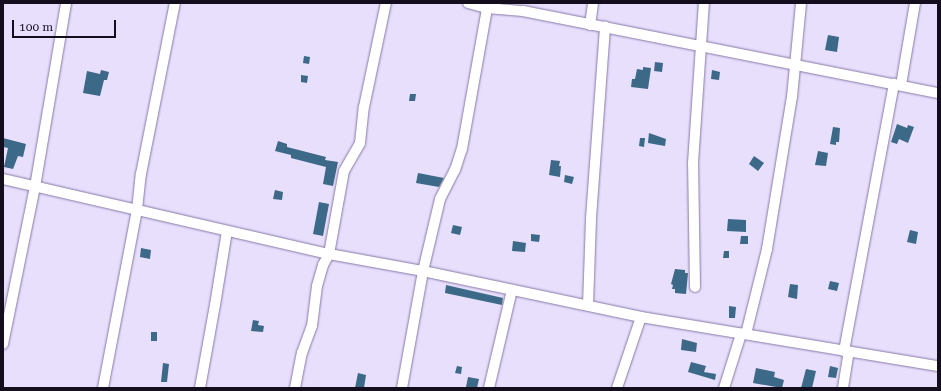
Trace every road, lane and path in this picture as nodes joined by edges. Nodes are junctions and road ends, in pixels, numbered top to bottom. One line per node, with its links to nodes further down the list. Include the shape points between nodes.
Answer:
1 (66, 3): 17 (street)
2 (175, 3): 18 (street, via 141,174)
3 (386, 3): 20 (street, via 364,107 360,143 344,171)
4 (468, 3): 9 (street)
5 (593, 3): 10 (street)
6 (704, 3): 12 (street)
7 (801, 3): 13 (street)
8 (915, 3): 14 (street)
9 (487, 6): 10 (street); 21 (street, via 462,149 455,170 440,199)
10 (590, 25): 11 (street)
11 (605, 28): 12 (street); 24 (street, via 591,218)
12 (700, 46): 13 (street); 22 (street, via 697,133 693,163)
13 (794, 65): 14 (street); 26 (street, via 792,97 767,249)
14 (897, 85): 15 (street); 28 (street)
15 (938, 93)
16 (3, 179): 17 (street)
17 (34, 187): 18 (street); 27 (street)
18 (137, 210): 19 (street); 30 (street)
19 (227, 231): 20 (street); 31 (street)
20 (329, 254): 21 (street); 32 (street, via 323,264 317,286 312,326 302,352)
21 (423, 271): 23 (street); 33 (street)
22 (695, 287)
23 (512, 290): 24 (street); 34 (street)
24 (588, 305): 25 (street)
25 (641, 317): 26 (street); 35 (street)
26 (743, 334): 28 (street); 36 (street)
27 (3, 344)
28 (846, 351): 29 (street); 37 (street)
29 (938, 366)
30 (103, 388)
31 (200, 388)
32 (296, 388)
33 (402, 388)
34 (489, 388)
35 (617, 388)
36 (724, 388)
37 (843, 388)

